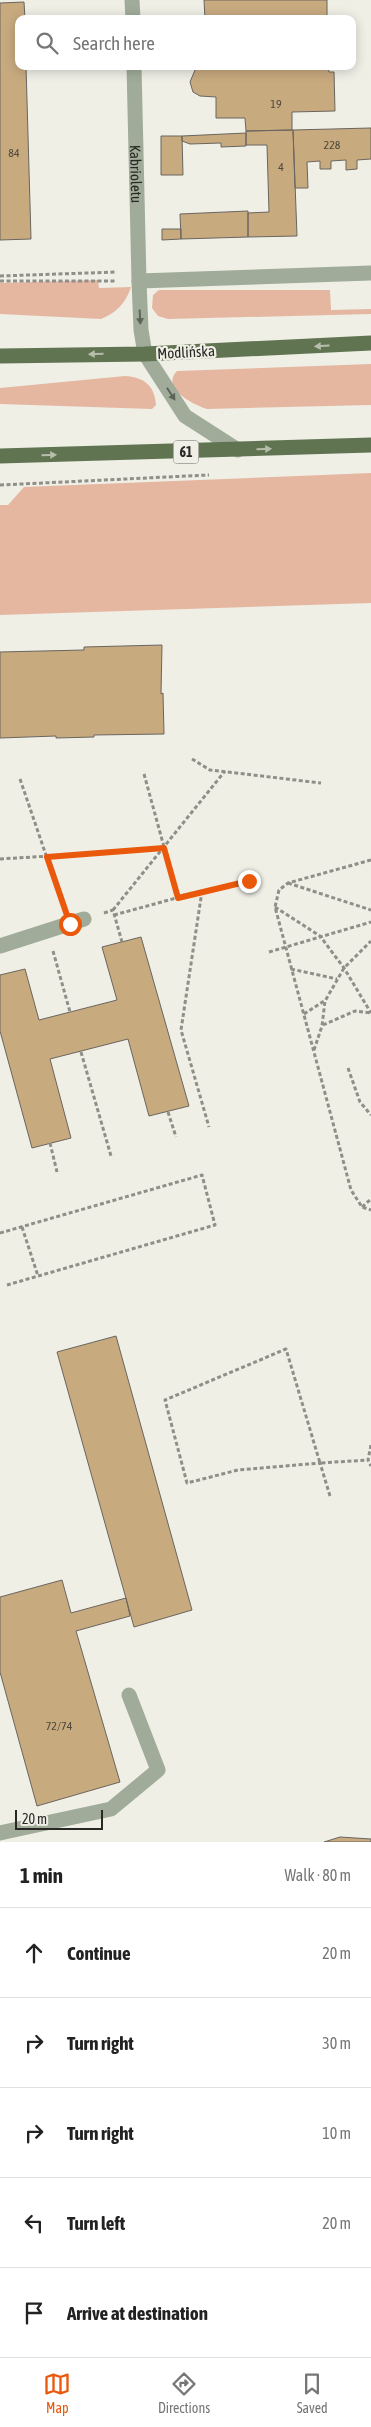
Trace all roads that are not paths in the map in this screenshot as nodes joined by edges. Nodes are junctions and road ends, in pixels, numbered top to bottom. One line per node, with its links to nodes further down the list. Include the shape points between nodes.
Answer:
1 (132, 0): 2 (street)
2 (133, 15)
3 (134, 70): 5 (street, Kabrioletu)
4 (371, 273): 5 (street)
5 (138, 276): 7 (street, Kabrioletu, one-way to 7)
6 (371, 343): 7 (main road, Modlińska, one-way to 7)
7 (145, 354): 8 (main road, Modlińska, one-way to 8); 10 (street, one-way to 10, via 185,416)
8 (0, 356)
9 (371, 445): 10 (main road, 61, one-way to 9)
10 (238, 450): 11 (main road, 61, one-way to 10)
11 (0, 456)
12 (77, 922): 13 (street)
13 (0, 946)
14 (129, 1695): 15 (street, via 158,1770 111,1809)
15 (0, 1833)

